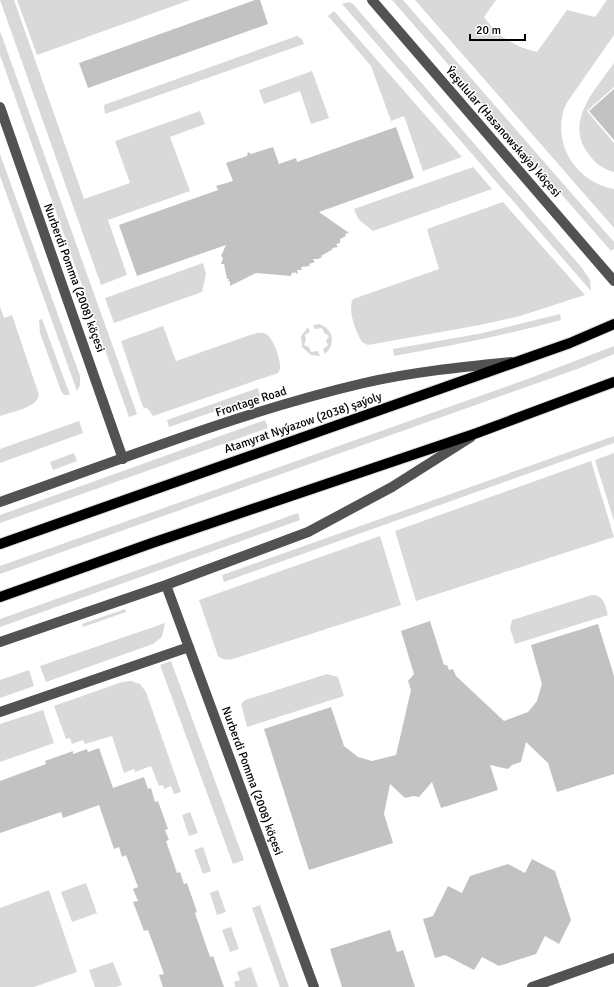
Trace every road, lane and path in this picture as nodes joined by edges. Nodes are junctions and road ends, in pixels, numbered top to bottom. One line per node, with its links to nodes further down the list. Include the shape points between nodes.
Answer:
1 (372, 0): 3 (street, Ýaşulular (Hasanowskaýa) köçesi)
2 (0, 107): 8 (street, Nurberdi Pomma (2008) köçesi)
3 (614, 281)
4 (614, 324): 5 (main road, Atamyrat Nyýazow (2038) şaýoly)
5 (518, 361): 8 (street, Frontage Road, via 458,367 365,383 266,409); 10 (main road, Atamyrat Nyýazow (2038) şaýoly)
6 (614, 382): 7 (main road)
7 (477, 433): 11 (street, via 392,487 308,532); 12 (main road)
8 (123, 459): 9 (street, Frontage Road)
9 (0, 502)
10 (0, 544)
11 (166, 585): 13 (street); 14 (street, Nurberdi Pomma (2008) köçesi)
12 (0, 597)
13 (0, 642)
14 (189, 647): 15 (street); 17 (street, Nurberdi Pomma (2008) köçesi)
15 (0, 712)
16 (614, 958): 18 (street)
17 (314, 987)
18 (532, 987)

